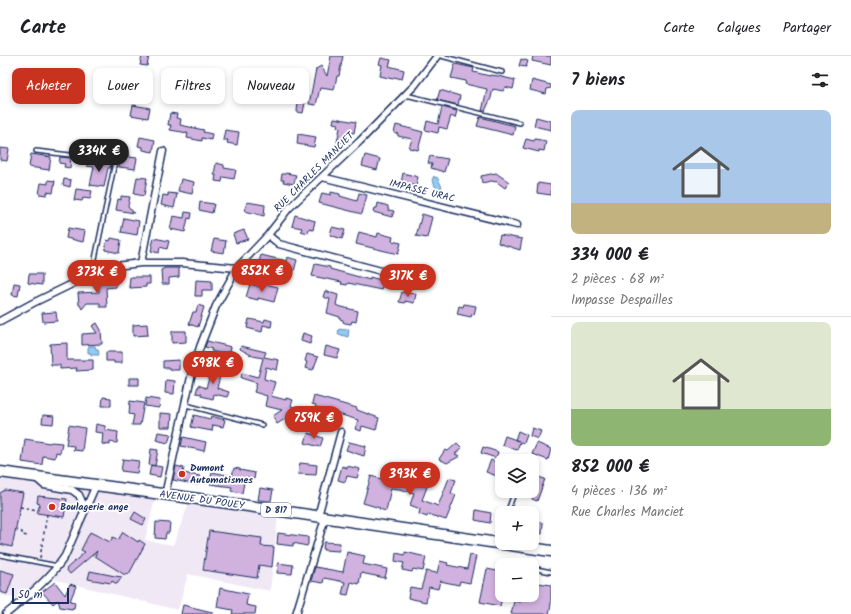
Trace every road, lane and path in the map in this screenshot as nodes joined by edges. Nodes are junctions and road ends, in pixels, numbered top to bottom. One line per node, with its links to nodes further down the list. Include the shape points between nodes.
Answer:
1 (437, 56): 4 (street, RUE CHARLES MANCIET)
2 (441, 56): 3 (lane)
3 (502, 72)
4 (406, 95): 5 (lane); 8 (street, RUE CHARLES MANCIET)
5 (520, 124)
6 (163, 150): 11 (street)
7 (36, 151): 13 (lane, via 114,160 95,259)
8 (322, 177): 9 (street, IMPASSE URAC); 10 (street, RUE CHARLES MANCIET, via 289,208)
9 (517, 225)
10 (268, 235): 12 (street, RUE CHARLES MANCIET); 14 (street, via 279,244)
11 (141, 264): 12 (street, via 182,263); 13 (street, via 107,267)
12 (237, 268): 16 (street, RUE CHARLES MANCIET, via 216,306 200,347)
13 (98, 271): 15 (street)
14 (404, 277)
15 (0, 321)
16 (186, 405): 17 (lane); 22 (street, RUE CHARLES MANCIET)
17 (262, 425)
18 (341, 432): 27 (street)
19 (0, 472): 20 (main road, AVENUE DU POUEY / D 817)
20 (35, 476): 21 (main road, AVENUE DU POUEY / D 817); 26 (street, via 44,485 72,490 79,495 83,504)
21 (96, 484): 22 (main road, AVENUE DU POUEY / D 817); 26 (street)
22 (165, 495): 27 (main road, AVENUE DU POUEY / D 817)
23 (20, 507): 24 (path)
24 (38, 510)
25 (47, 514): 34 (path)
26 (83, 515): 35 (street)
27 (322, 517): 30 (main road, AVENUE DU POUEY / D 817); 39 (street)
28 (15, 530): 29 (path)
29 (29, 536)
30 (495, 543)
31 (539, 549): 32 (main road, AVENUE DU POUEY / D 817)
32 (551, 551)
33 (0, 555): 34 (lane)
34 (39, 563): 35 (lane)
35 (58, 566): 38 (street, via 32,593)
36 (539, 569): 37 (lane)
37 (551, 572)
38 (6, 614)
39 (296, 614)

